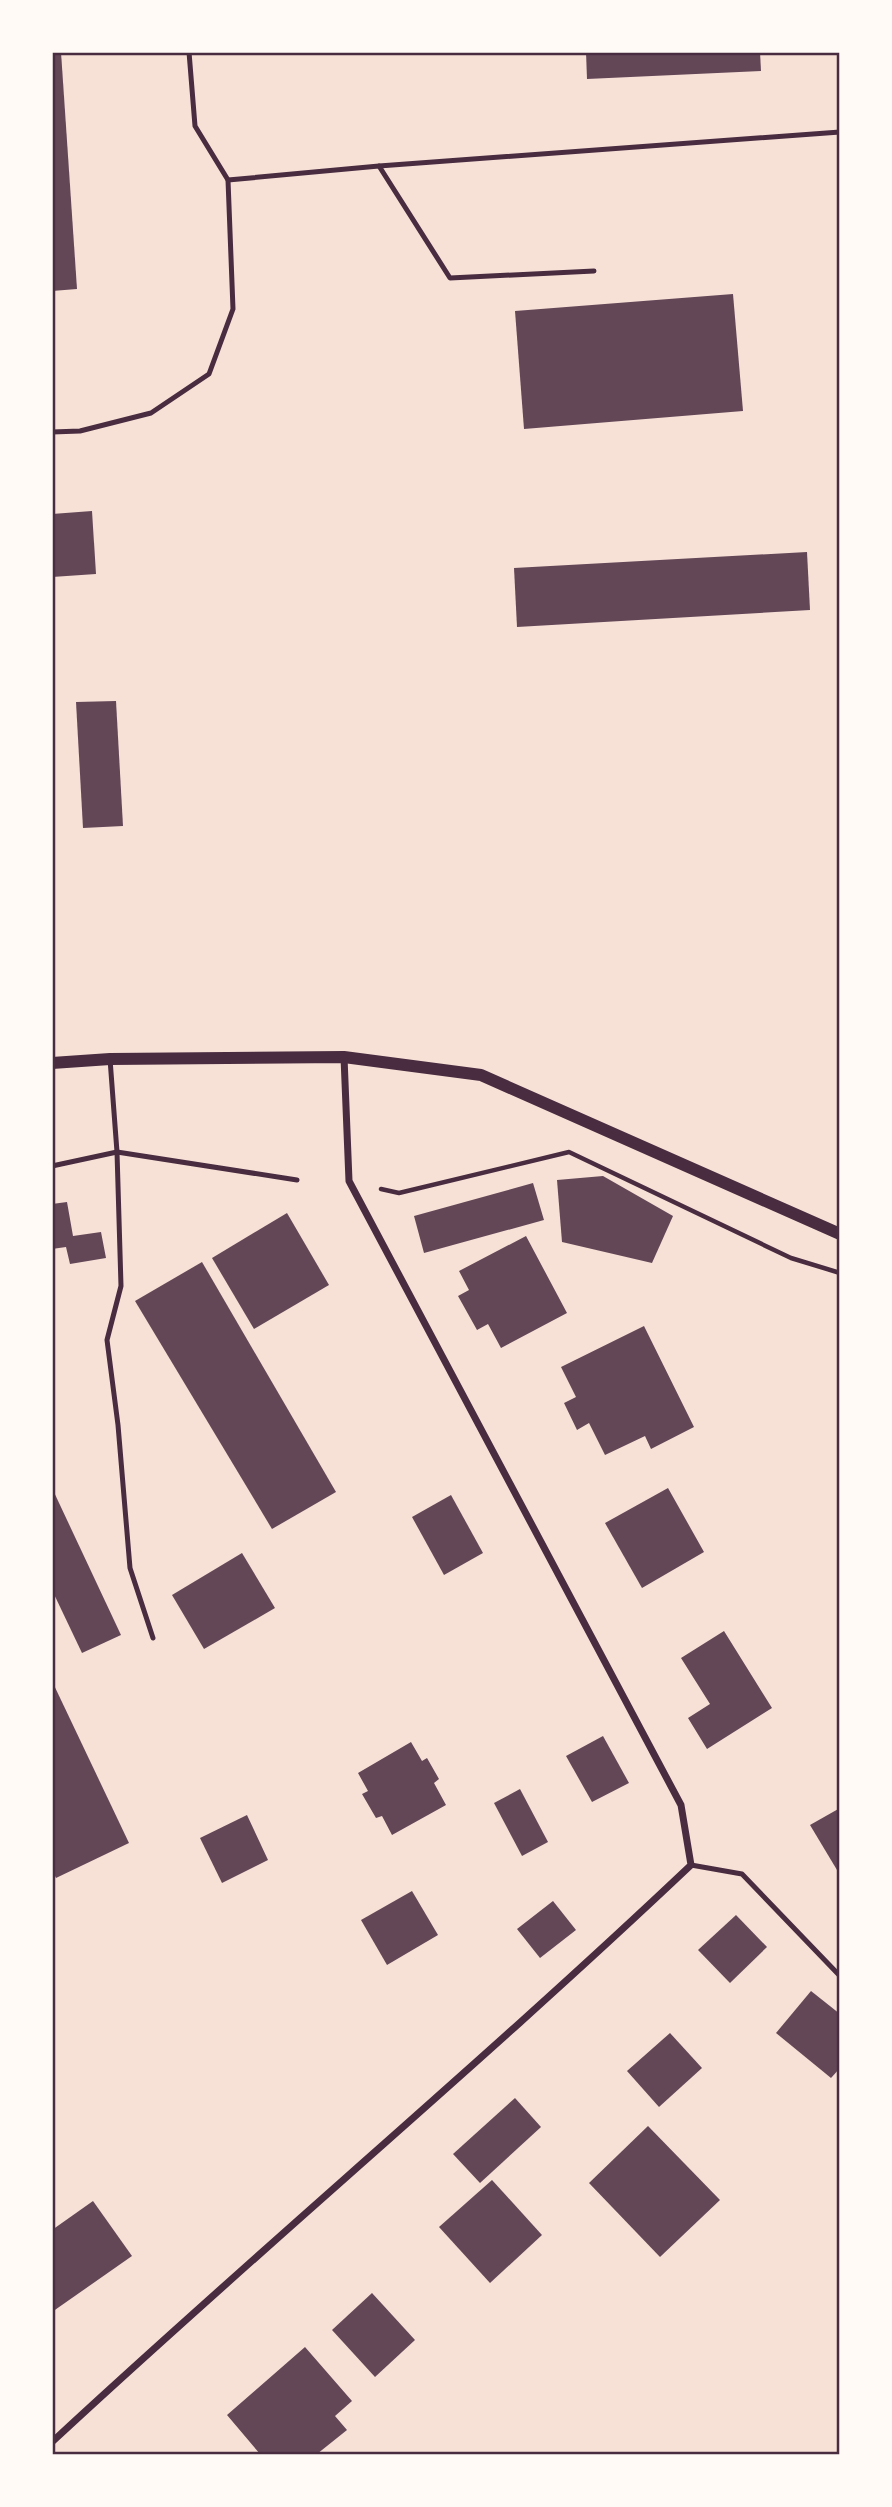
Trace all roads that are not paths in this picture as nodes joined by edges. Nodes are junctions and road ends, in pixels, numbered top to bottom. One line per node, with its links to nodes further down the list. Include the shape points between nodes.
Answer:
1 (189, 52): 4 (lane, via 195,126)
2 (839, 132): 3 (lane)
3 (379, 166): 4 (lane); 5 (lane, via 450,278)
4 (228, 180): 6 (lane, via 233,309 209,374 151,413 80,431)
5 (594, 271)
6 (52, 432)
7 (344, 1057): 8 (street); 13 (street, via 481,1075); 15 (street, via 349,1181 681,1805)
8 (110, 1059): 9 (street); 10 (lane)
9 (52, 1063)
10 (117, 1152): 11 (lane); 12 (lane); 14 (lane, via 121,1286 107,1340 130,1567)
11 (52, 1166)
12 (297, 1180)
13 (839, 1234)
14 (153, 1638)
15 (691, 1865): 16 (lane, via 742,1874); 17 (street)
16 (839, 1976)
17 (52, 2442)

